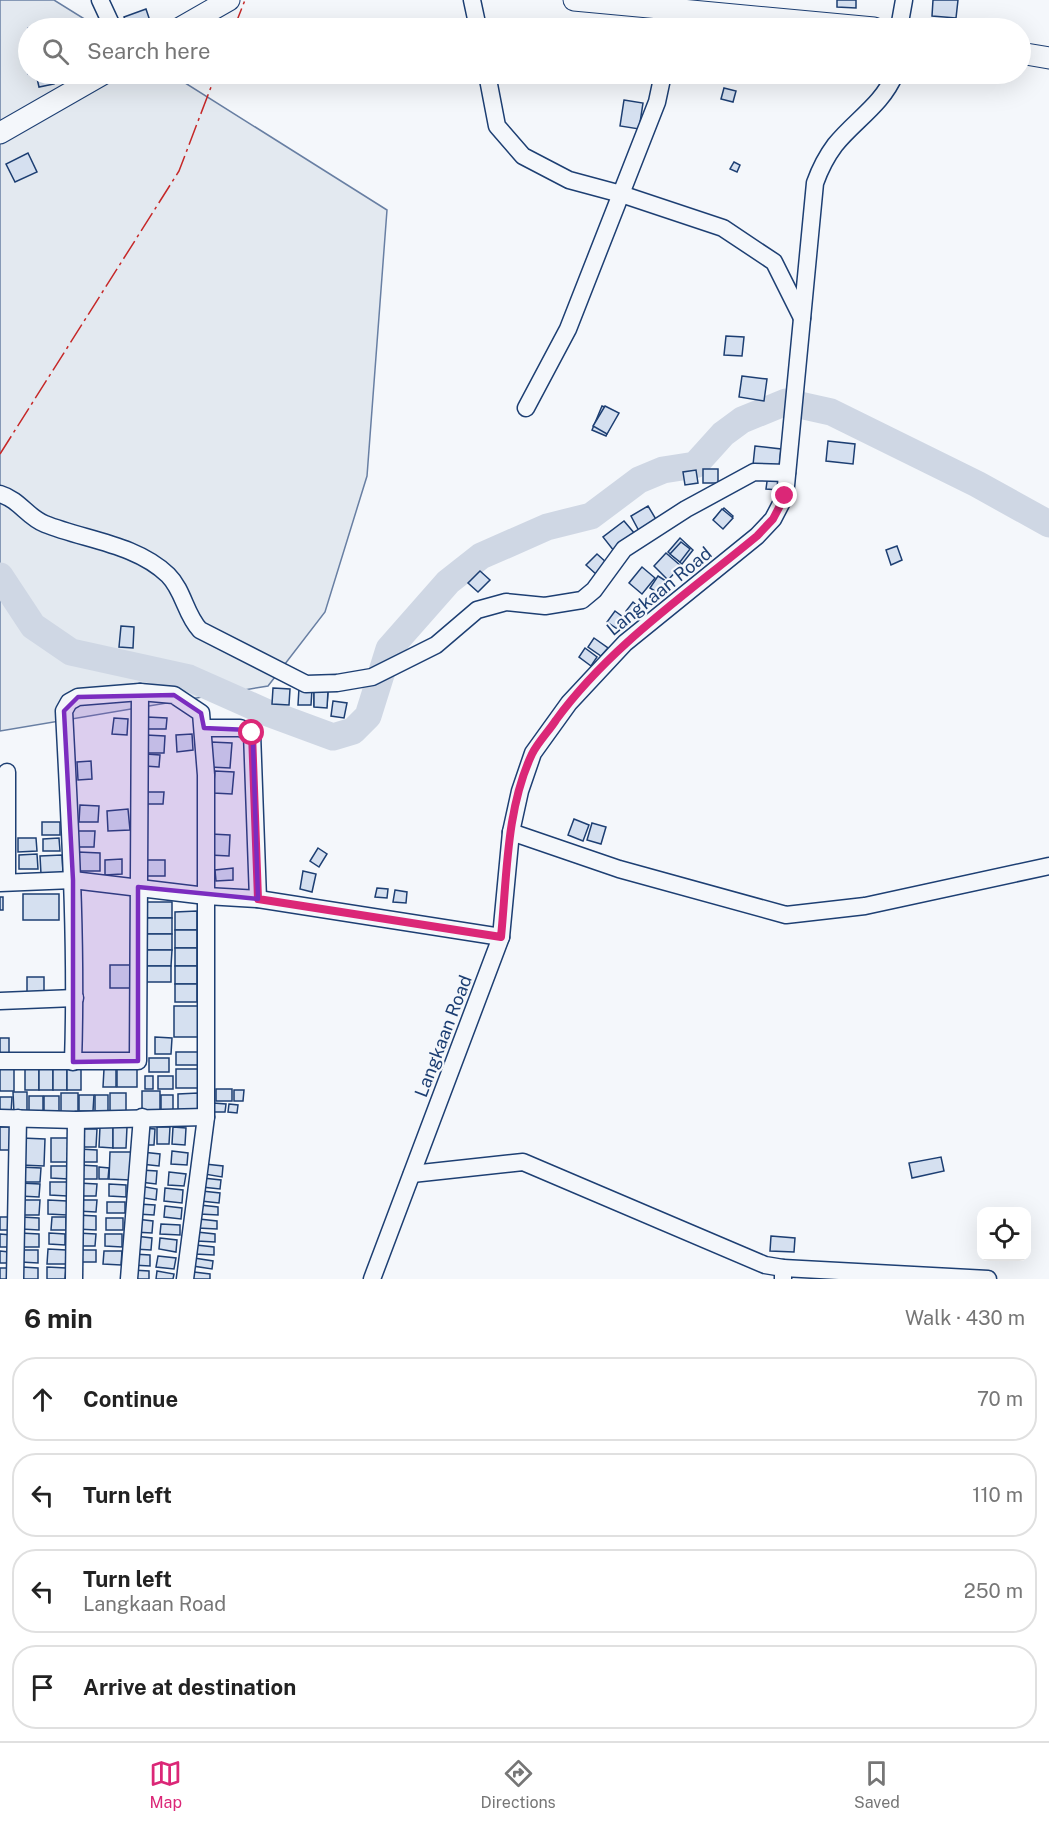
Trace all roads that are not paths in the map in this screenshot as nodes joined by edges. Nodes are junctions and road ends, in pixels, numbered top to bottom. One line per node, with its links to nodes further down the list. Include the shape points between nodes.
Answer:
1 (100, 0): 6 (street)
2 (229, 0): 7 (main road)
3 (472, 0): 8 (street)
4 (574, 0): 9 (main road)
5 (904, 0): 10 (street)
6 (108, 18)
7 (198, 18)
8 (476, 18)
9 (669, 18)
10 (901, 18)
11 (1031, 55): 12 (main road)
12 (1049, 58)
13 (86, 84): 17 (main road)
14 (489, 84): 18 (street, via 497,126 523,156 569,180)
15 (661, 84): 18 (street)
16 (889, 84): 19 (street, Langkaan Road, via 875,106 822,163 815,183)
17 (0, 133)
18 (621, 194): 19 (street, via 723,228 744,241 774,262); 20 (street, via 568,329)
19 (802, 318): 21 (street, Langkaan Road)
20 (526, 408)
21 (787, 473): 22 (street, via 754,472 686,509 624,549 582,600 545,606 506,602 477,610 436,645 372,677 306,684 200,630 189,619 175,585 154,564 92,538 44,524 12,497); 26 (street, Langkaan Road, via 785,496 773,519 757,536 625,643 569,703 533,753)
22 (0, 494)
23 (140, 692): 24 (street, via 174,695 201,713); 28 (street, via 78,697 64,711); 30 (street)
24 (204, 728): 31 (street); 32 (street, via 240,728 252,733)
25 (7, 772): 29 (street)
26 (511, 832): 27 (street, via 619,869 786,915 865,906); 33 (street, Langkaan Road)
27 (1049, 866)
28 (73, 880): 29 (street); 30 (street); 34 (street)
29 (4, 883)
30 (138, 887): 31 (street); 37 (street, via 138,1061)
31 (206, 896): 32 (street); 39 (street)
32 (258, 899): 33 (street)
33 (501, 937): 43 (street, Langkaan Road)
34 (75, 998): 35 (street); 37 (street)
35 (0, 1001)
36 (0, 1061): 37 (street)
37 (74, 1062)
38 (142, 1117): 39 (street); 42 (street); 47 (street)
39 (206, 1117): 48 (street)
40 (0, 1118): 41 (street)
41 (18, 1118): 42 (street); 45 (street)
42 (76, 1120): 46 (street)
43 (412, 1174): 44 (street, via 523,1162); 49 (street, Langkaan Road)
44 (783, 1274): 50 (street)
45 (15, 1279)
46 (74, 1279)
47 (129, 1279)
48 (185, 1279)
49 (372, 1279)
50 (988, 1279)

